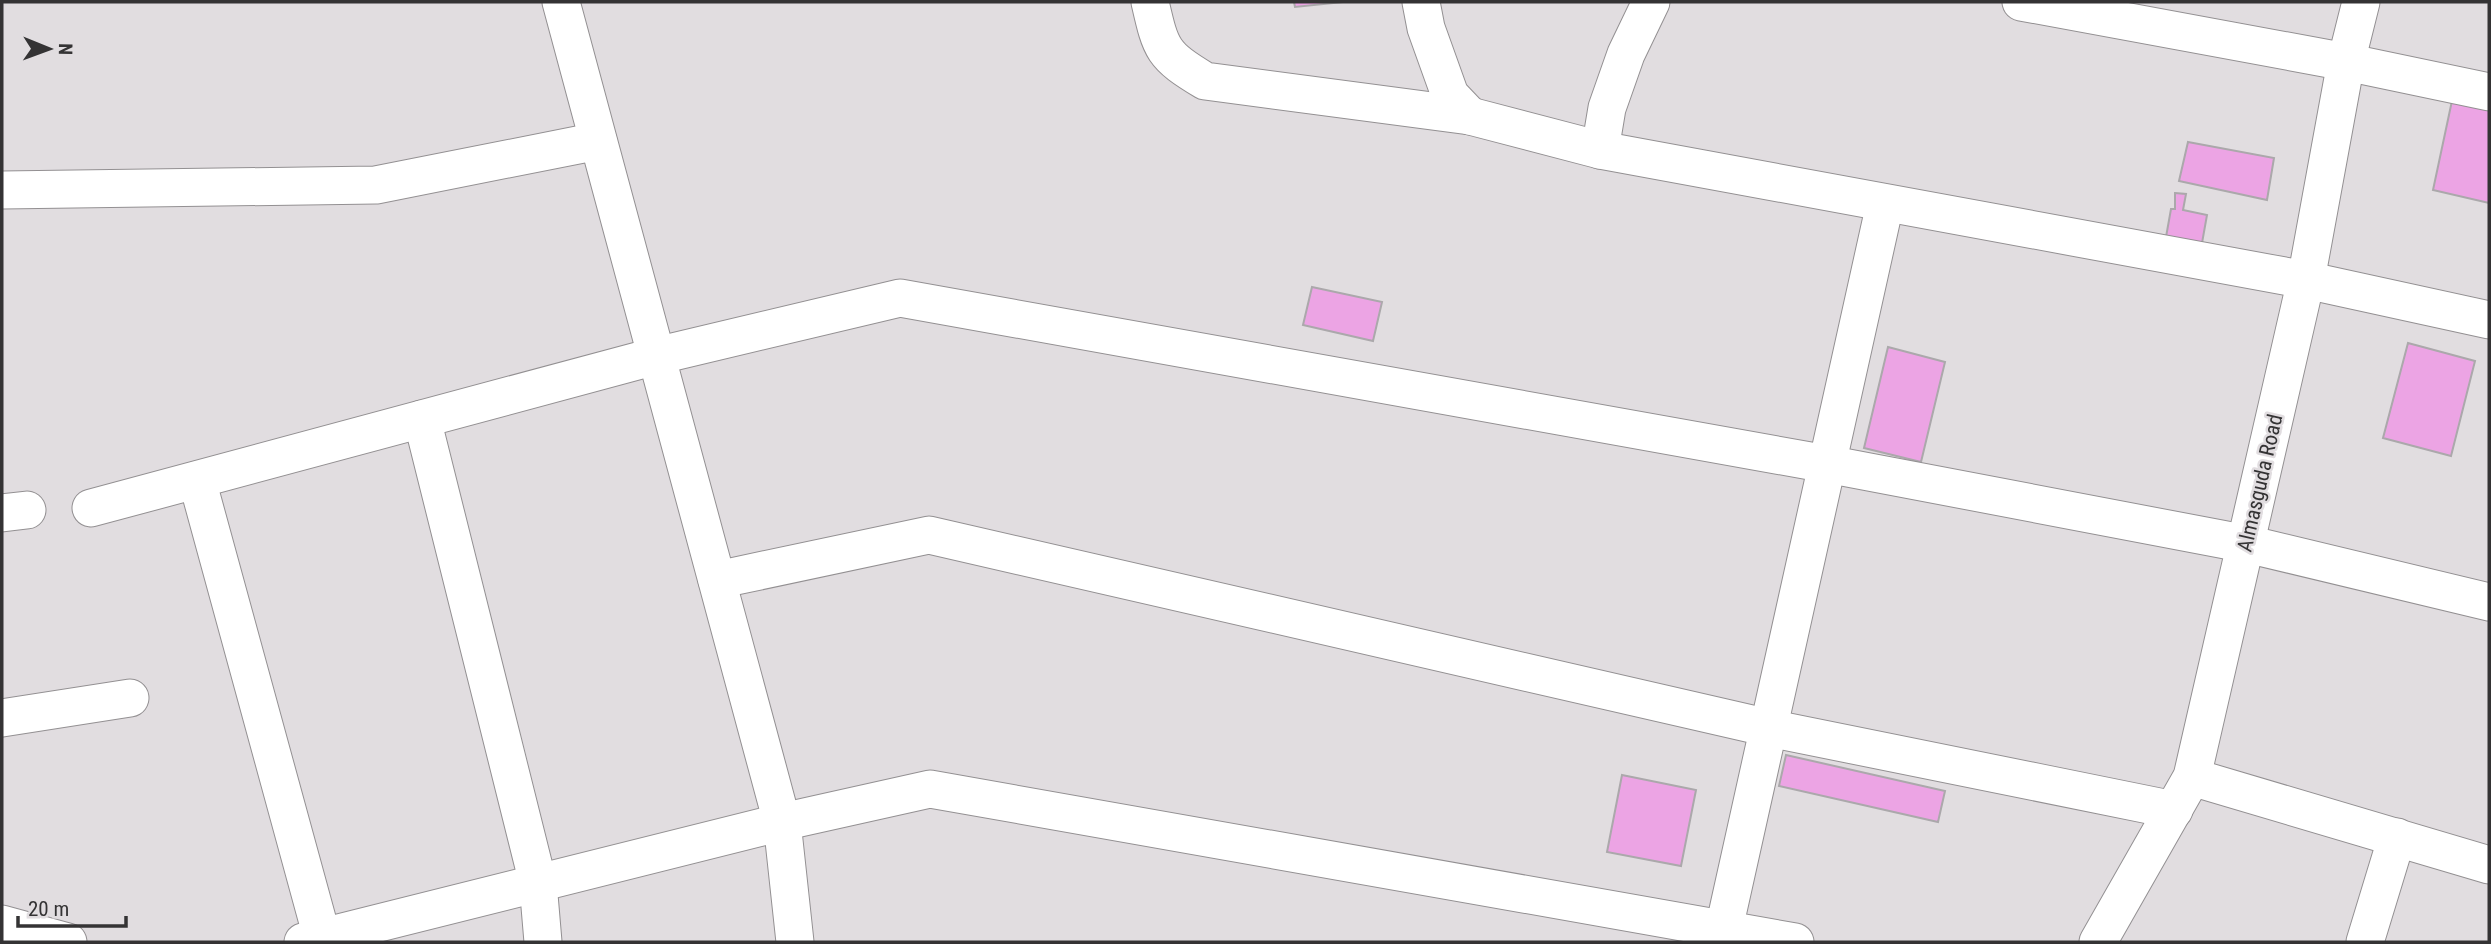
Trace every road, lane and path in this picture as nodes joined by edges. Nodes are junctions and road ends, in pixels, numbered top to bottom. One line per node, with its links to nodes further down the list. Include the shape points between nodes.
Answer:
1 (561, 2): 10 (street)
2 (1150, 2): 9 (street, via 1158,39 1174,62 1205,81)
3 (1421, 2): 9 (street, via 1450,95)
4 (1651, 2): 11 (street, via 1610,97)
5 (2361, 2): 7 (street, Almasguda Road)
6 (2034, 3): 7 (street)
7 (2346, 62): 8 (street); 14 (street, Almasguda Road)
8 (2489, 92)
9 (1471, 116): 11 (street)
10 (598, 141): 12 (street, via 376,185); 16 (street)
11 (1600, 150): 13 (street)
12 (2, 190)
13 (1885, 204): 14 (street); 18 (street)
14 (2306, 280): 15 (street); 21 (street, Almasguda Road)
15 (2489, 320)
16 (656, 356): 17 (street); 18 (street, via 900,298); 22 (street)
17 (422, 419): 19 (street); 32 (street)
18 (1827, 464): 21 (street); 26 (street)
19 (197, 480): 20 (street); 35 (street)
20 (91, 508)
21 (2247, 544): 23 (street); 27 (street, Almasguda Road)
22 (717, 580): 26 (street, via 929,535); 29 (street)
23 (2489, 602)
24 (130, 698): 25 (street)
25 (2, 718)
26 (1769, 728): 28 (street); 34 (street)
27 (2193, 777): 28 (street, Almasguda Road); 30 (street)
28 (2174, 810): 40 (street, Almasguda Road)
29 (782, 822): 32 (street); 34 (street, via 930,789); 38 (street)
30 (2397, 837): 31 (street); 41 (street)
31 (2489, 865)
32 (538, 883): 35 (street); 37 (street)
33 (2, 924): 36 (street)
34 (1723, 936): 39 (street)
35 (313, 940)
36 (68, 942)
37 (543, 942)
38 (795, 942)
39 (1794, 942)
40 (2098, 942)
41 (2365, 942)

